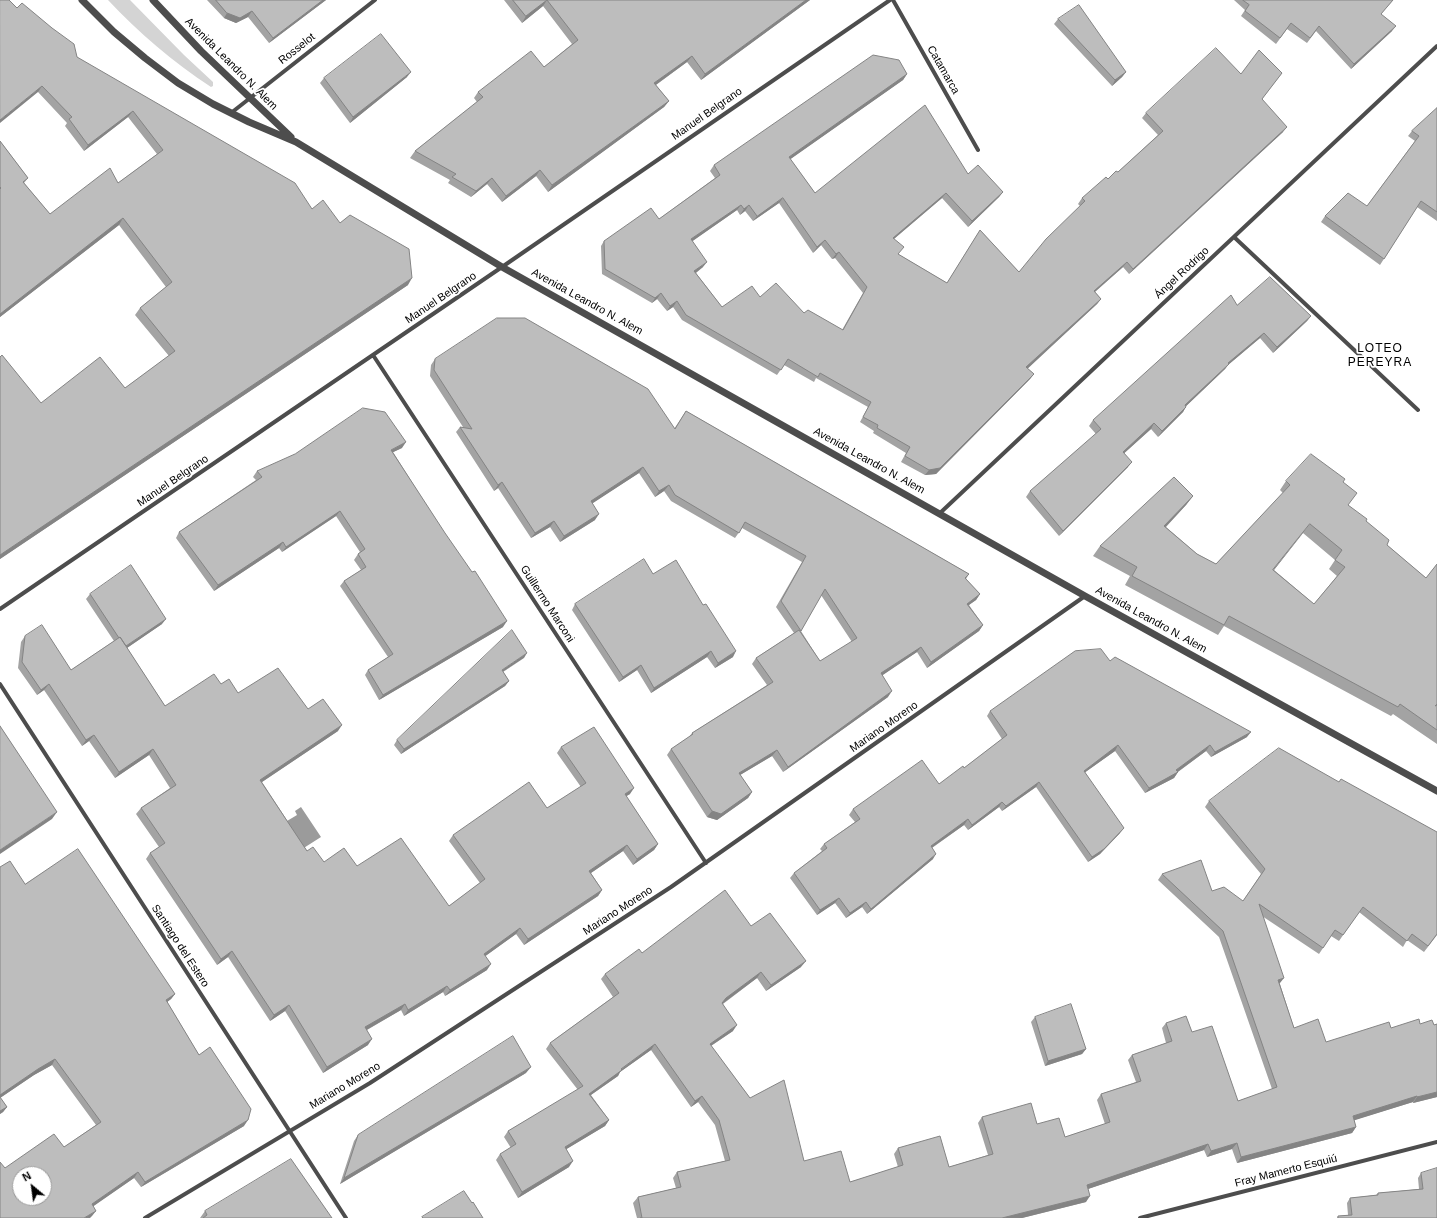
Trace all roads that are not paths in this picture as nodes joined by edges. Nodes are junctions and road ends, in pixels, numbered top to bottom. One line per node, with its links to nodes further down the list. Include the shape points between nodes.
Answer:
1 (153, 0): 6 (street, Avenida Leandro N. Alem)
2 (375, 0): 6 (street, Rosselot)
3 (891, 0): 9 (street, Catamarca); 11 (street, Manuel Belgrano)
4 (82, 1): 7 (street, Avenida Leandro N. Alem, via 114,32 178,83)
5 (1437, 46): 10 (street, Ángel Rodrigo)
6 (249, 98): 7 (street, Rosselot); 8 (street, Avenida Leandro N. Alem)
7 (231, 113): 8 (street, Avenida Leandro N. Alem)
8 (296, 142): 11 (street, Avenida Leandro N. Alem)
9 (978, 150)
10 (1234, 237): 13 (street); 14 (street, Ángel Rodrigo)
11 (502, 267): 12 (street, Manuel Belgrano); 14 (street, Avenida Leandro N. Alem)
12 (373, 355): 16 (street, Manuel Belgrano); 19 (street, Guillermo Marconi)
13 (1418, 410)
14 (939, 514): 15 (street, Avenida Leandro N. Alem)
15 (1085, 596): 18 (street, Avenida Leandro N. Alem); 19 (street, Mariano Moreno)
16 (0, 609)
17 (0, 684): 20 (street, Santiago del Estero)
18 (1437, 791)
19 (706, 862): 20 (street, Mariano Moreno, via 665,892 376,1078)
20 (288, 1131): 22 (street, Mariano Moreno); 23 (street, Santiago del Estero)
21 (1437, 1142): 24 (street, Fray Mamerto Esquiú)
22 (145, 1218)
23 (346, 1218)
24 (1140, 1218)

